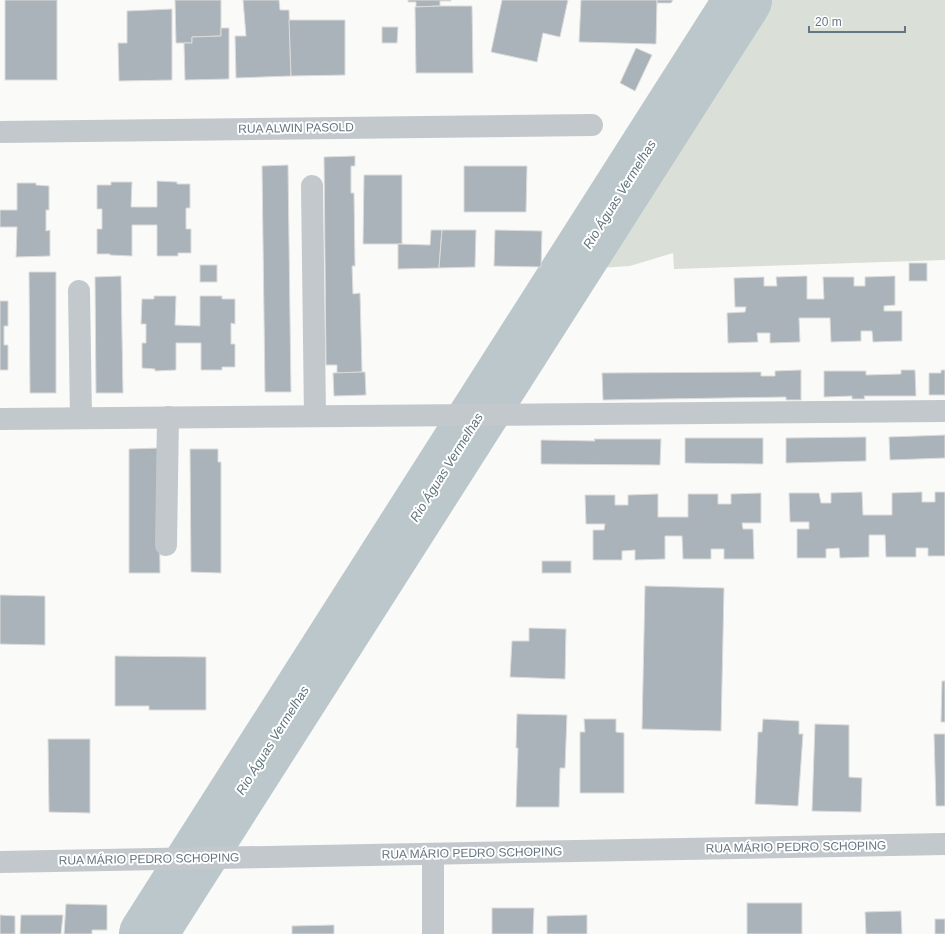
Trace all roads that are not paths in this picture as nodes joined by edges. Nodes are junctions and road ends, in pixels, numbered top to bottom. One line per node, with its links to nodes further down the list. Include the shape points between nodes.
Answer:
1 (592, 125): 2 (street, RUA ALWIN PASOLD)
2 (0, 132)
3 (312, 186): 6 (street)
4 (79, 291): 8 (street)
5 (945, 411): 6 (street)
6 (315, 416): 7 (street)
7 (168, 417): 8 (street); 10 (street)
8 (81, 418): 9 (street)
9 (0, 419)
10 (166, 545)
11 (945, 844): 12 (street, RUA MÁRIO PEDRO SCHOPING)
12 (433, 854): 13 (street, RUA MÁRIO PEDRO SCHOPING); 14 (street)
13 (0, 862)
14 (433, 934)

